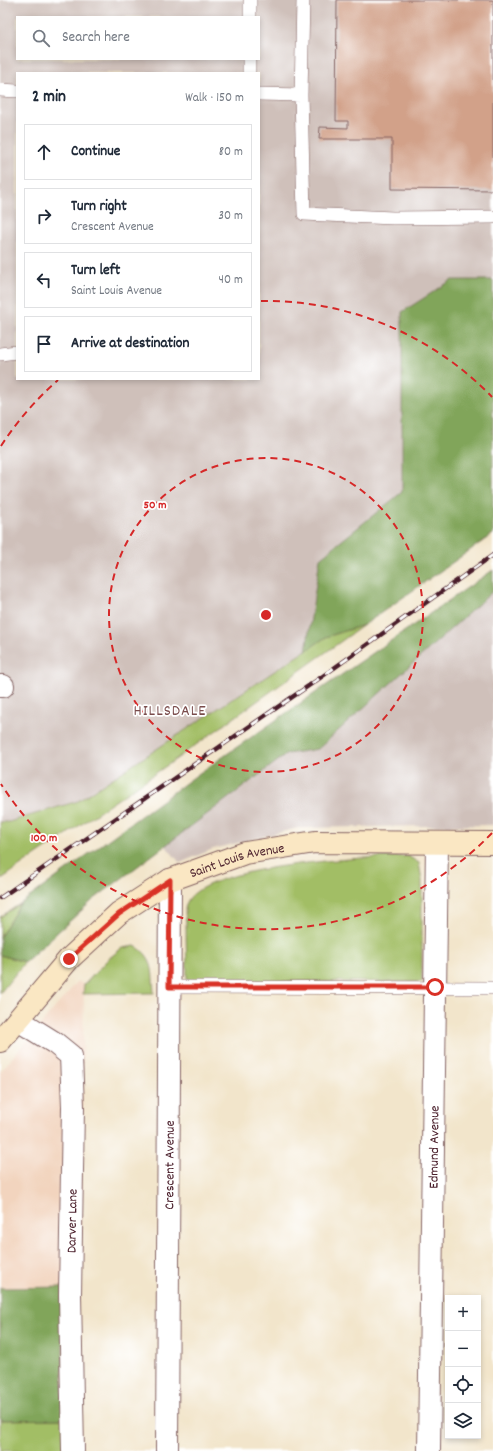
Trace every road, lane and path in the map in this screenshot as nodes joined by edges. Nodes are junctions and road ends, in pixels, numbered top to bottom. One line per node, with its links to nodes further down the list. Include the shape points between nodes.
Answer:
1 (250, 0): 3 (lane)
2 (303, 0): 9 (lane)
3 (250, 16)
4 (249, 60): 5 (lane)
5 (249, 72)
6 (0, 90): 7 (lane)
7 (16, 91)
8 (260, 94): 9 (lane)
9 (301, 95): 10 (lane, via 304,214 393,218)
10 (493, 218)
11 (16, 352): 12 (lane)
12 (0, 354)
13 (437, 842): 14 (street, Saint Louis Avenue); 15 (street, Saint Louis Avenue, via 315,842 245,853); 17 (street, Edmund Avenue)
14 (493, 842)
15 (170, 880): 16 (street, Crescent Avenue); 19 (street, Saint Louis Avenue, via 119,914 69,959)
16 (169, 987): 17 (lane); 22 (street, Crescent Avenue)
17 (435, 987): 18 (lane); 23 (street, Edmund Avenue)
18 (493, 988)
19 (18, 1020): 20 (street, Saint Louis Avenue); 21 (street, Darver Lane, via 71,1056 74,1107 70,1295)
20 (0, 1041)
21 (73, 1451)
22 (167, 1451)
23 (429, 1451)

